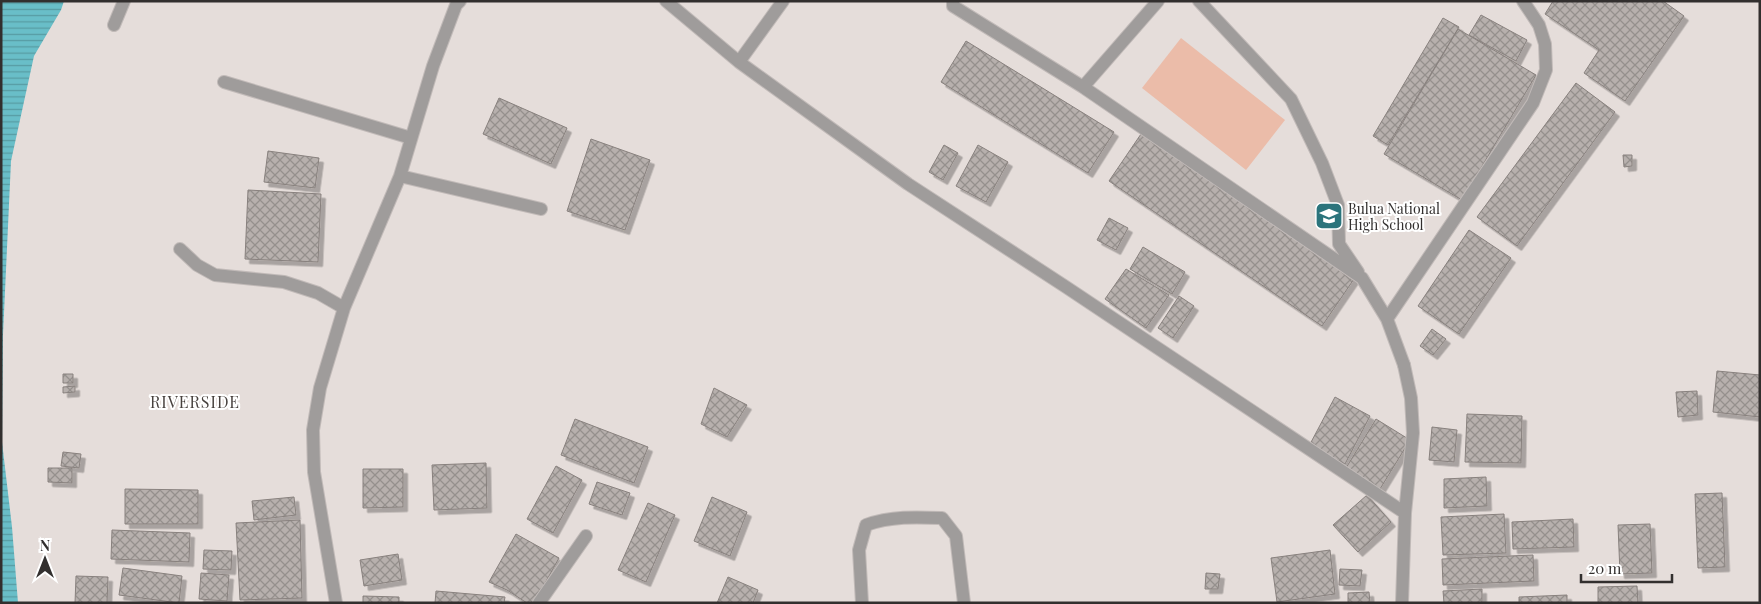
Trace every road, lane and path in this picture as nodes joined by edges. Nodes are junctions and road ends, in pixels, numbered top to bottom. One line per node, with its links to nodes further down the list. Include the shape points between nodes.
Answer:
1 (124, 1): 9 (street)
2 (666, 1): 10 (street)
3 (783, 1): 10 (street)
4 (953, 1): 12 (street, via 953,6)
5 (1158, 1): 12 (street)
6 (1200, 1): 17 (street, via 1291,99 1338,205 1340,244)
7 (1523, 1): 19 (street, via 1539,25 1545,44 1546,70 1533,102)
8 (454, 2): 13 (street)
9 (114, 25)
10 (739, 62): 20 (street, via 908,184)
11 (224, 82): 13 (street)
12 (1083, 87): 17 (street)
13 (411, 138): 14 (street)
14 (400, 176): 15 (street); 18 (street)
15 (540, 209)
16 (180, 249): 18 (street, via 197,265 215,275 284,282 318,293)
17 (1362, 278): 19 (street)
18 (344, 308): 22 (street, via 320,388 313,430 314,472)
19 (1387, 319): 20 (street, via 1412,398 1413,433)
20 (1406, 513): 26 (street)
21 (586, 536): 23 (street)
22 (336, 603)
23 (539, 603)
24 (862, 603): 25 (street, via 859,550 866,525 884,519 916,517 942,518 956,536)
25 (964, 603)
26 (1402, 603)

